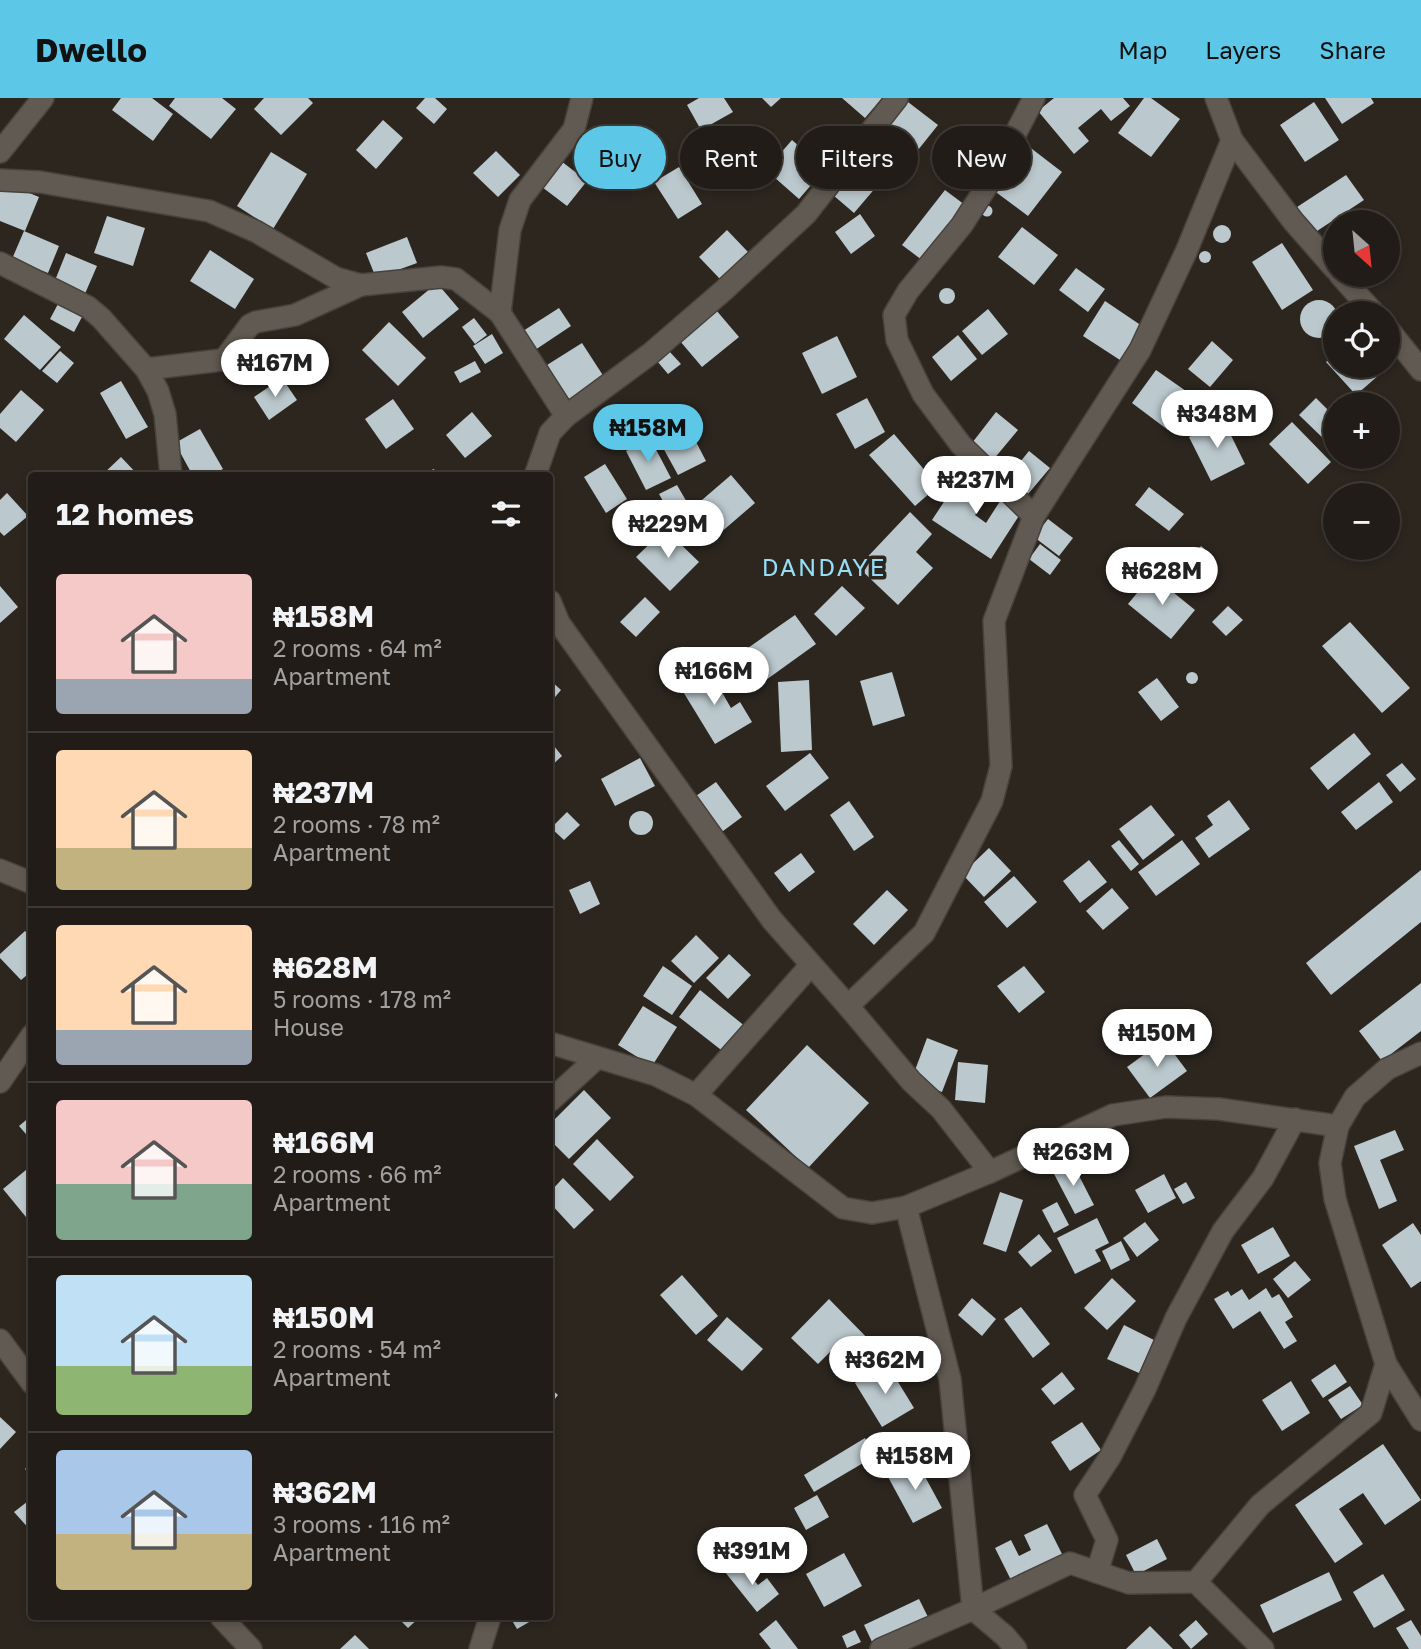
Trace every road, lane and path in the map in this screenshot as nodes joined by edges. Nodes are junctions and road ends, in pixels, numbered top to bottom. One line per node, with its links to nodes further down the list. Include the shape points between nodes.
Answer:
1 (43, 98): 7 (street)
2 (582, 98): 14 (street, via 574,129 520,200 510,230)
3 (897, 98): 18 (street, via 806,214 650,354)
4 (1034, 98): 21 (street, via 962,225 894,315 897,340 923,394 961,445)
5 (1216, 98): 6 (street)
6 (1232, 140): 9 (street); 21 (street, via 1139,350)
7 (0, 152)
8 (0, 180): 11 (street, via 40,182 209,211 257,232 336,278)
9 (1323, 255)
10 (1, 268): 16 (street, via 88,307)
11 (361, 285): 14 (street, via 456,279); 16 (street, via 295,316 250,325 222,359)
12 (1351, 287): 13 (street)
13 (1363, 301)
14 (500, 313): 18 (street)
15 (1400, 344): 17 (street)
16 (146, 369): 19 (street, via 165,414)
17 (1421, 370)
18 (566, 416): 20 (street, via 551,433)
19 (171, 472)
20 (536, 472)
21 (1034, 516): 26 (street, via 994,621 1001,766 992,801 924,933)
22 (554, 627): 25 (street, via 772,920)
23 (0, 870): 24 (street)
24 (28, 881)
25 (811, 965): 26 (street); 32 (street)
26 (848, 1006): 36 (street, via 911,1081 941,1109)
27 (28, 1041): 31 (street)
28 (553, 1044): 30 (street)
29 (1421, 1053): 35 (street, via 1387,1069 1355,1097)
30 (597, 1058): 32 (street, via 656,1075); 33 (street)
31 (0, 1082)
32 (696, 1095): 37 (street, via 843,1208 872,1213)
33 (553, 1098)
34 (1295, 1119): 35 (street); 36 (street, via 1166,1107 1114,1115); 42 (street, via 1263,1178 1223,1231 1110,1457 1085,1495 1107,1540)
35 (1338, 1126): 39 (street, via 1330,1163 1335,1199)
36 (990, 1172): 37 (street)
37 (906, 1207): 44 (street, via 950,1379)
38 (0, 1340): 40 (street)
39 (1386, 1364): 41 (street); 43 (street, via 1371,1413 1259,1505)
40 (28, 1377)
41 (1421, 1420)
42 (1097, 1572): 43 (street, via 1129,1583); 44 (street, via 1070,1563)
43 (1196, 1582): 51 (street)
44 (973, 1609): 49 (street); 50 (street)
45 (224, 1620): 47 (street)
46 (489, 1620): 48 (street)
47 (251, 1649)
48 (480, 1649)
49 (881, 1649)
50 (1016, 1649)
51 (1262, 1649)

